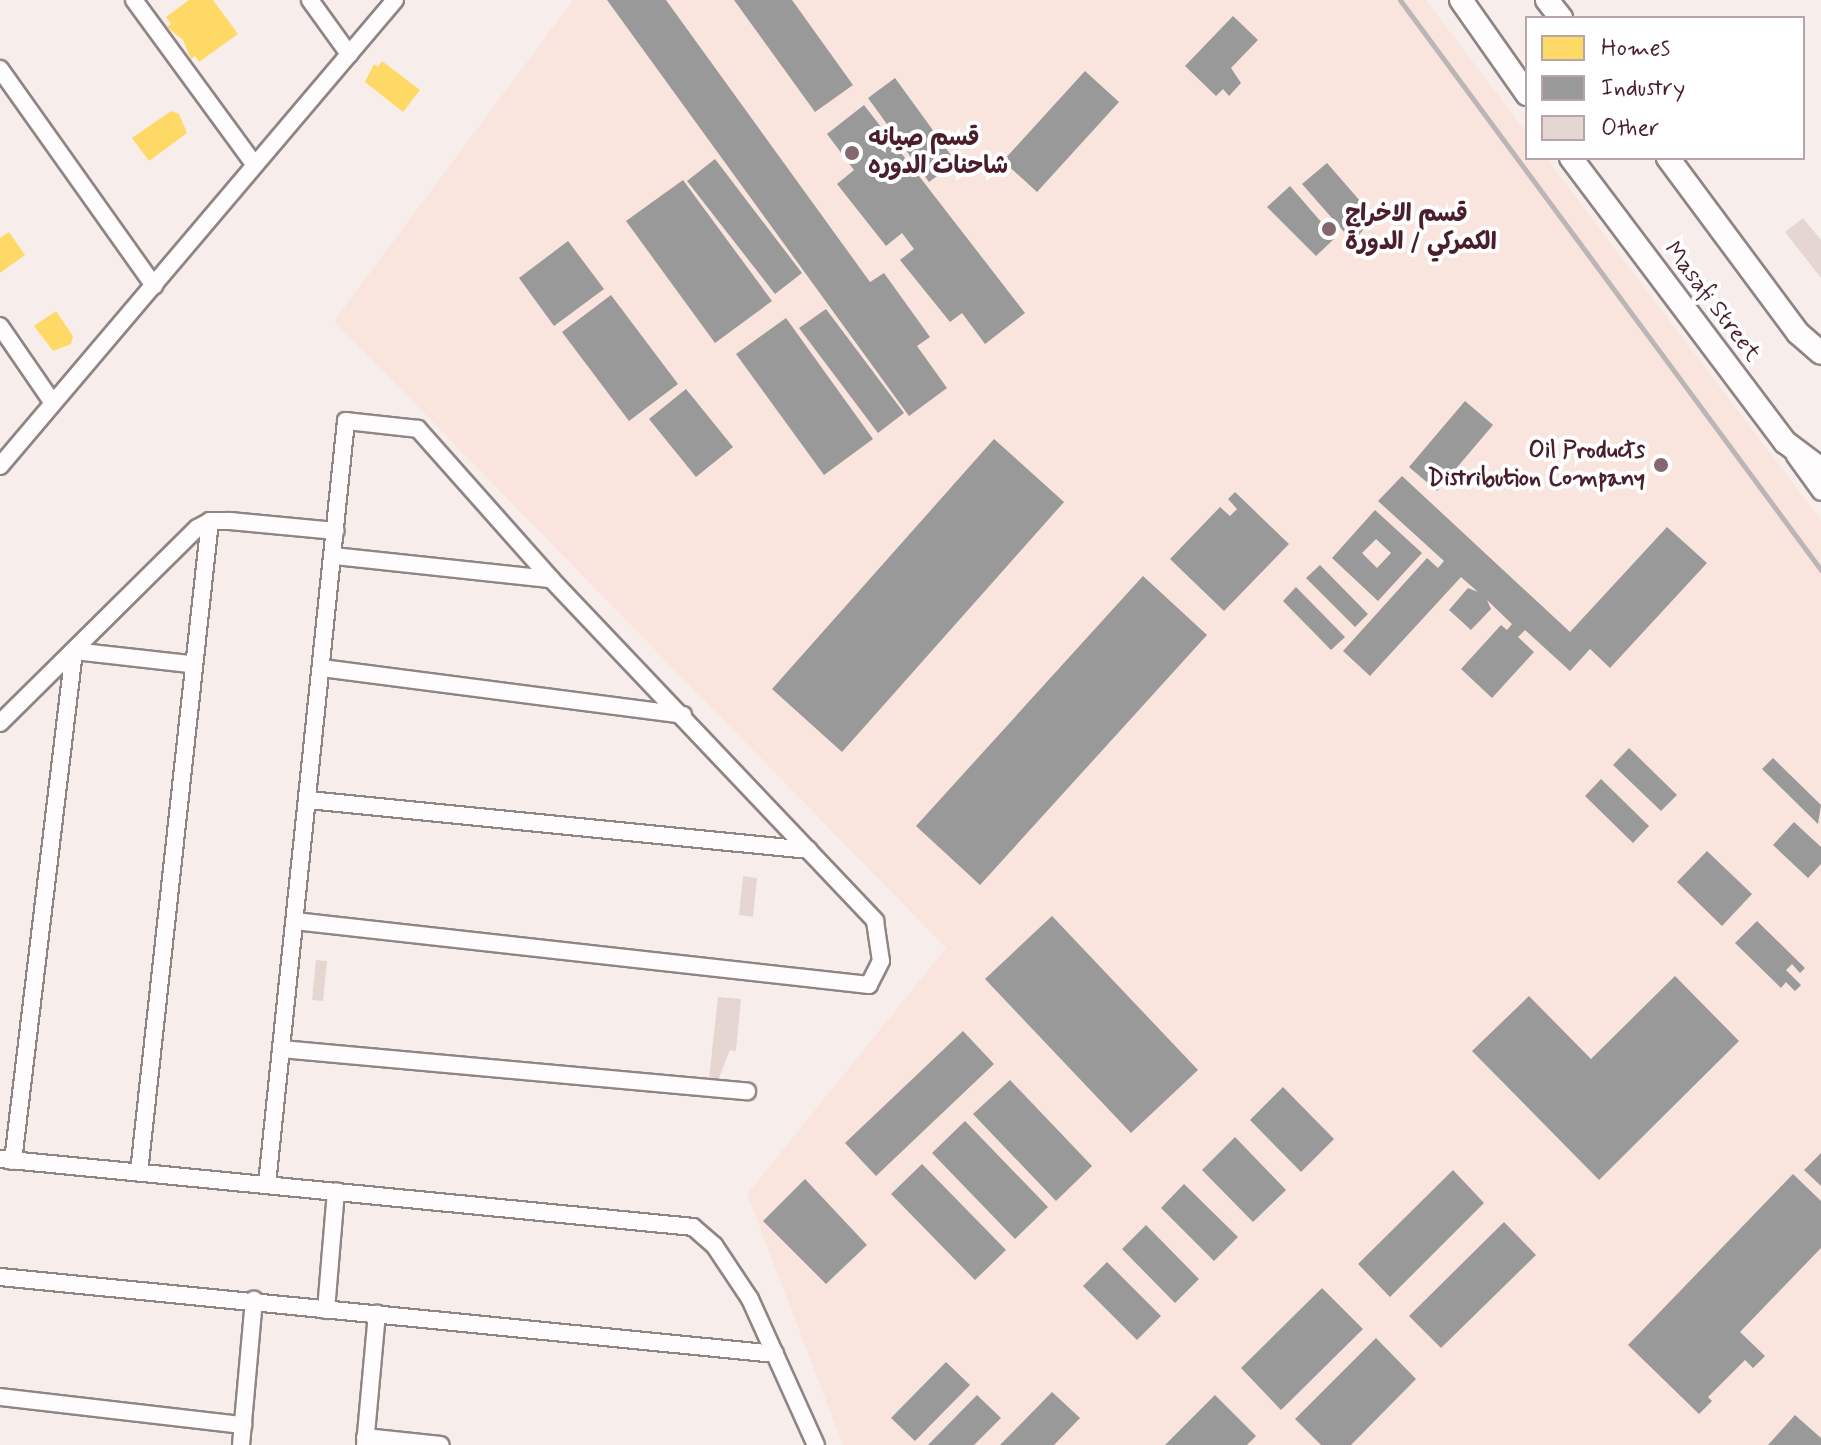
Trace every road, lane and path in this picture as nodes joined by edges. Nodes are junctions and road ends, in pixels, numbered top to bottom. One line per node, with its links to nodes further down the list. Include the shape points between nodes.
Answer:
1 (134, 0): 12 (street)
2 (310, 0): 7 (street)
3 (395, 0): 7 (street)
4 (1461, 0): 9 (main road)
5 (1547, 0): 6 (main road)
6 (1559, 16)
7 (349, 54): 12 (street)
8 (0, 69): 13 (street)
9 (1525, 91)
10 (1573, 160): 17 (main road, Masafi Street)
11 (1669, 160): 15 (main road, Masafi Street, via 1798,333)
12 (254, 164): 13 (street)
13 (154, 286): 16 (street)
14 (0, 326): 16 (street)
15 (1821, 353)
16 (53, 403): 18 (street)
17 (1785, 442): 19 (main road, Masafi Street); 20 (street)
18 (0, 466)
19 (1821, 469)
20 (1821, 492)
21 (210, 521): 22 (street); 25 (street); 26 (street)
22 (336, 531): 23 (street); 24 (street, via 346,421 405,426 418,429)
23 (334, 556): 24 (street); 27 (street)
24 (551, 579): 28 (street)
25 (74, 651): 26 (street); 29 (street); 35 (street)
26 (190, 664): 36 (street)
27 (322, 668): 28 (street); 30 (street)
28 (683, 715): 31 (street)
29 (0, 723)
30 (308, 800): 31 (street); 32 (street)
31 (809, 850): 32 (street, via 875,921 881,961 869,985)
32 (295, 921): 33 (street)
33 (281, 1049): 34 (street); 37 (street)
34 (747, 1091)
35 (6, 1160): 36 (street)
36 (139, 1172): 37 (street)
37 (267, 1184): 38 (street)
38 (336, 1191): 41 (street); 43 (street, via 693,1227 732,1269)
39 (0, 1277): 40 (street)
40 (254, 1300): 41 (street); 45 (street)
41 (326, 1310): 42 (street)
42 (377, 1314): 43 (street); 46 (street)
43 (775, 1354): 49 (street)
44 (0, 1397): 45 (street)
45 (243, 1425): 47 (street)
46 (365, 1441): 48 (street)
47 (241, 1445)
48 (441, 1445)
49 (816, 1445)

